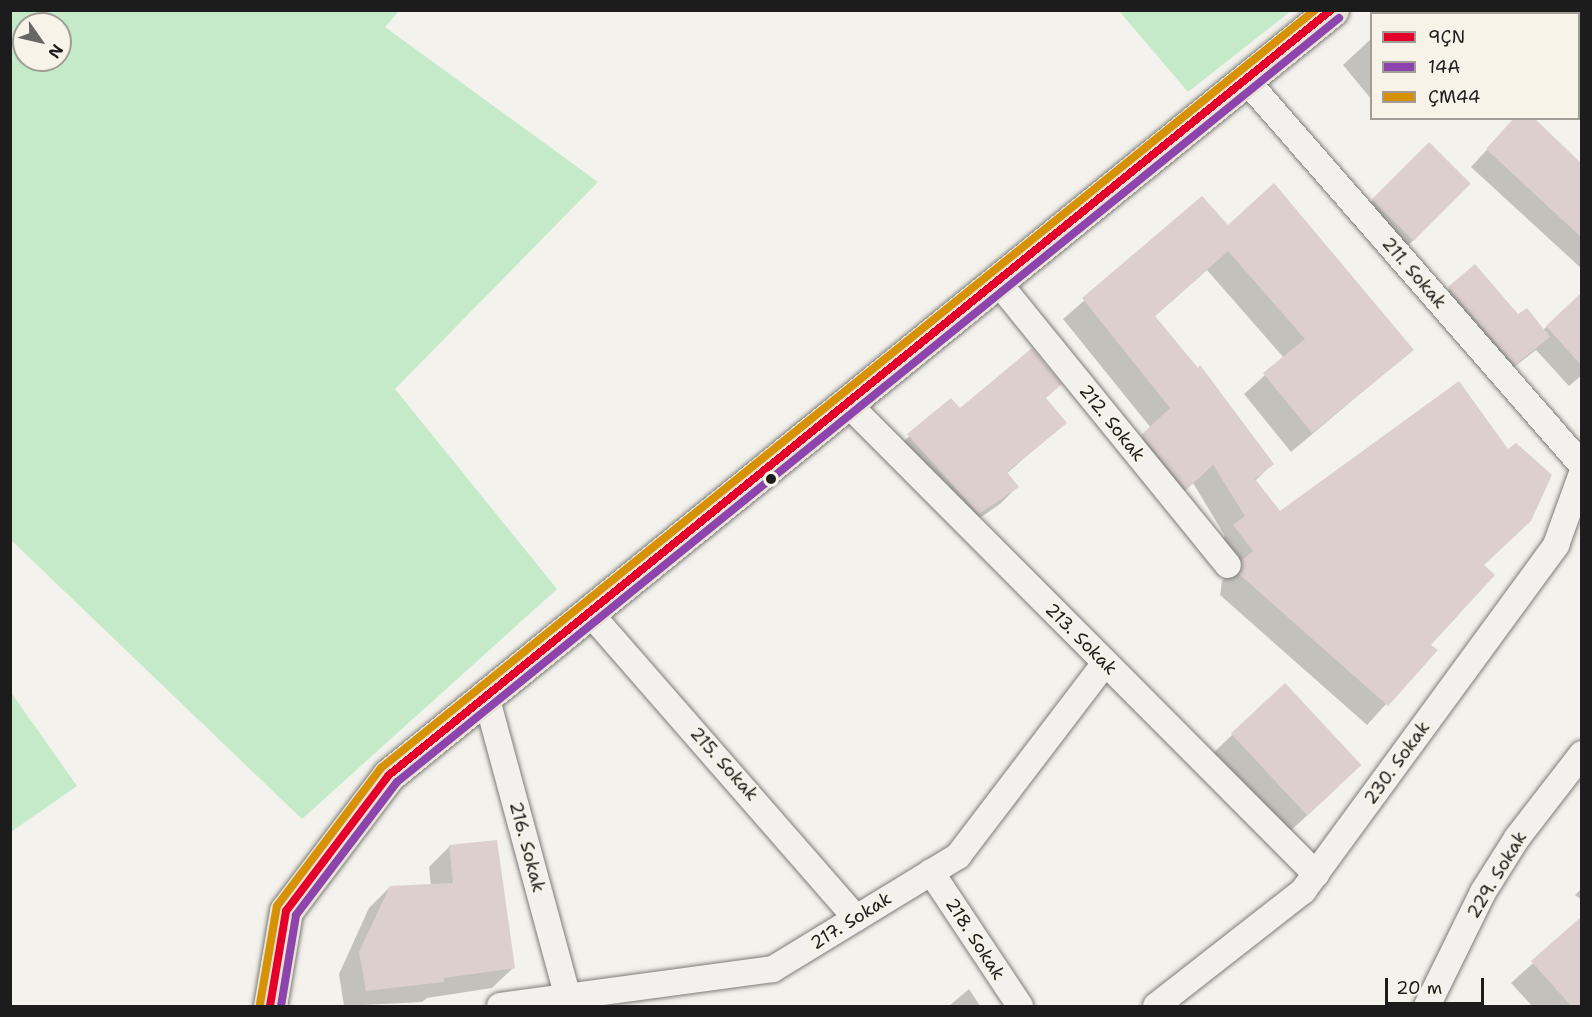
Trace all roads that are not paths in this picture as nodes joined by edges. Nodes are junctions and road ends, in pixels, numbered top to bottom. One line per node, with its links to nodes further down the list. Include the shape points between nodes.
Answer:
1 (1332, 10): 2 (main road)
2 (1246, 80): 3 (main road); 5 (street, 211. Sokak)
3 (997, 281): 4 (main road); 7 (street, 212. Sokak)
4 (847, 403): 8 (main road); 9 (street, 213. Sokak)
5 (1581, 465)
6 (1581, 473): 13 (street, 230. Sokak, via 1556,545)
7 (1228, 565)
8 (590, 612): 10 (main road); 14 (street, 215. Sokak)
9 (1105, 663): 12 (street, 217. Sokak, via 958,856); 13 (street, 213. Sokak)
10 (486, 696): 15 (street, 216. Sokak); 16 (main road, via 389,775 286,911)
11 (1581, 754): 20 (street, 229. Sokak, via 1517,838 1484,892)
12 (931, 872): 14 (street, 217. Sokak); 18 (street, 218. Sokak)
13 (1316, 874): 19 (street, 230. Sokak, via 1303,891)
14 (856, 918): 15 (street, 217. Sokak, via 773,969)
15 (568, 997): 17 (street, 217. Sokak)
16 (270, 1006)
17 (500, 1006)
18 (1020, 1006)
19 (1156, 1006)
20 (1427, 1006)

